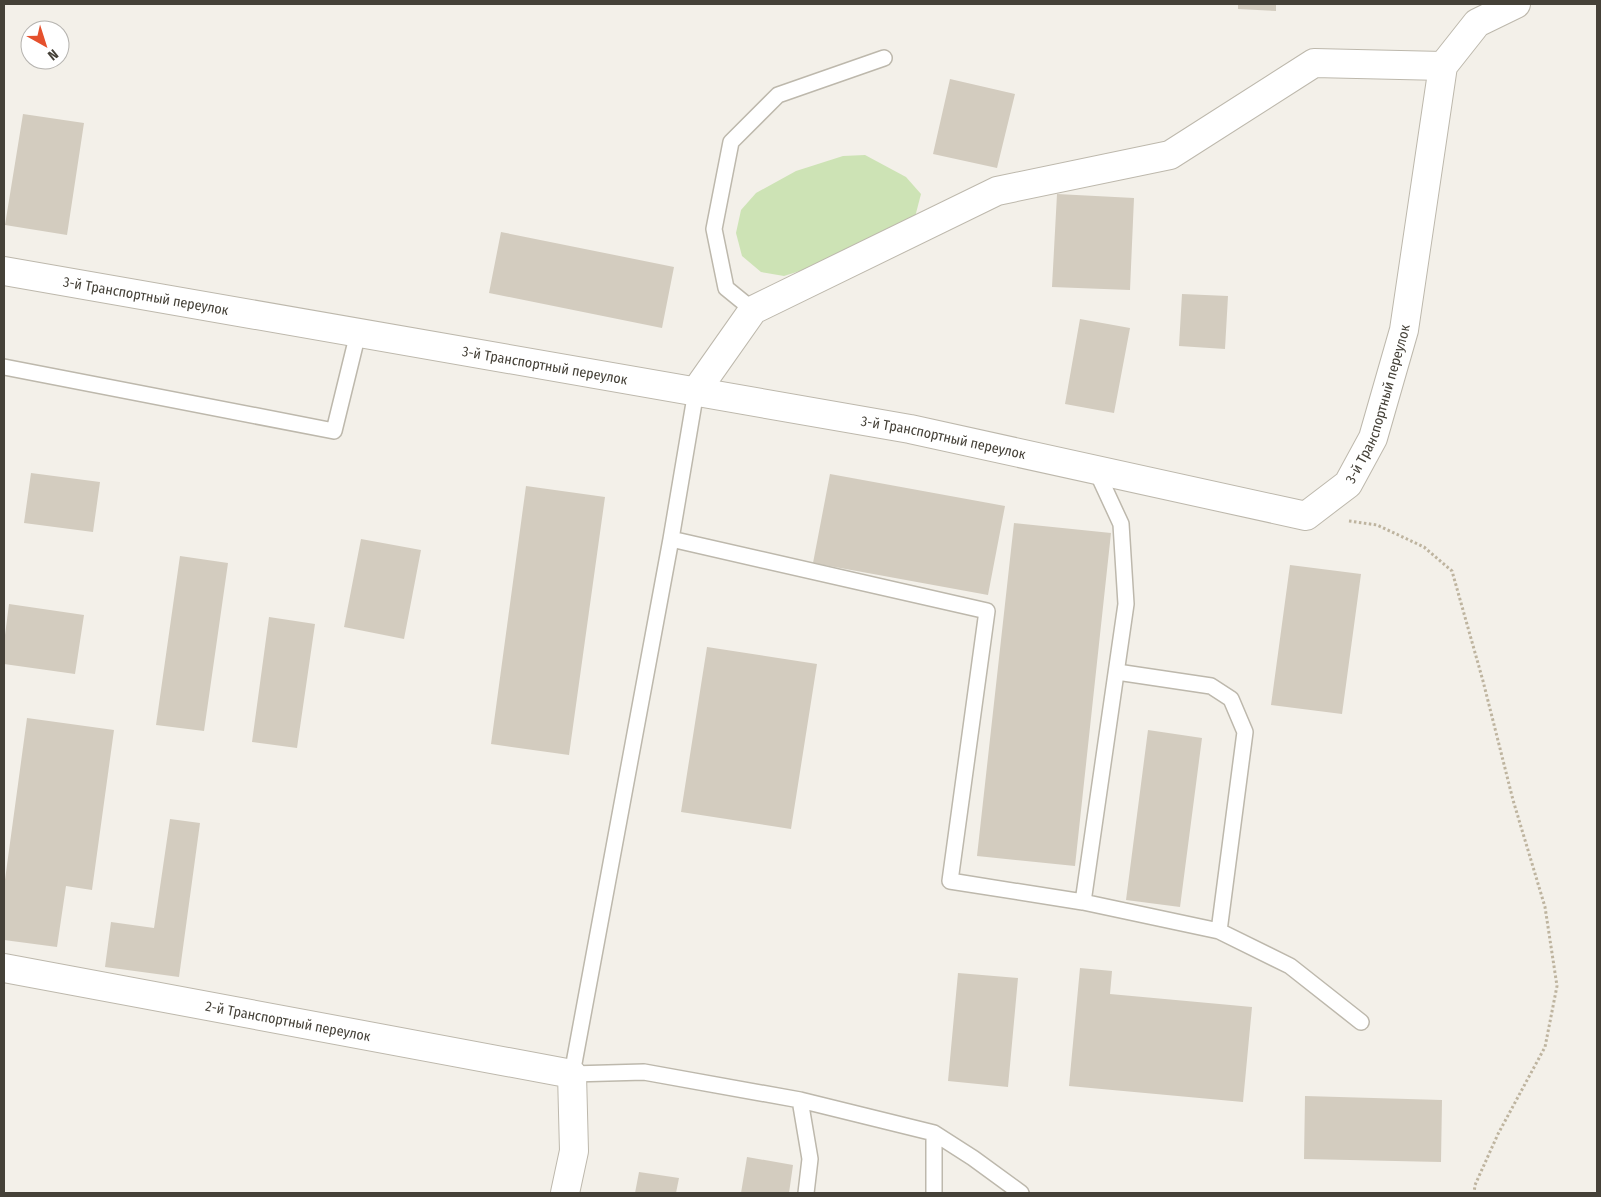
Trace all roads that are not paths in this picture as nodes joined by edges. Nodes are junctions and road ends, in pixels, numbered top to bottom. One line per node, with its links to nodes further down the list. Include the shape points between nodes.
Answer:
1 (1516, 4): 3 (street, via 1478,23)
2 (884, 58): 5 (lane, via 778,95 730,142 714,228 726,288)
3 (1443, 66): 5 (street, via 1314,63 1170,155 997,191); 9 (street, 3-й Транспортный переулок, via 1404,330 1373,438 1348,484 1306,516)
4 (4, 271): 6 (street, 3-й Транспортный переулок)
5 (753, 310): 8 (street)
6 (358, 333): 7 (lane, via 334,431); 8 (street, 3-й Транспортный переулок)
7 (4, 367)
8 (696, 391): 9 (street, 3-й Транспортный переулок, via 910,429); 10 (lane)
9 (1096, 470): 11 (lane, via 1121,524 1126,604)
10 (671, 539): 12 (lane, via 987,611 950,881); 16 (lane)
11 (1117, 672): 12 (lane); 13 (lane, via 1211,686 1232,699 1245,732)
12 (1083, 902): 13 (lane)
13 (1219, 931): 15 (lane, via 1290,966)
14 (4, 968): 16 (street, 2-й Транспортный переулок)
15 (1361, 1022)
16 (572, 1074): 17 (lane, via 644,1072); 19 (street, via 574,1151)
17 (800, 1100): 18 (lane); 20 (lane, via 810,1159)
18 (934, 1134): 21 (lane); 22 (lane)
19 (565, 1193)
20 (806, 1193)
21 (934, 1193)
22 (1021, 1193)

